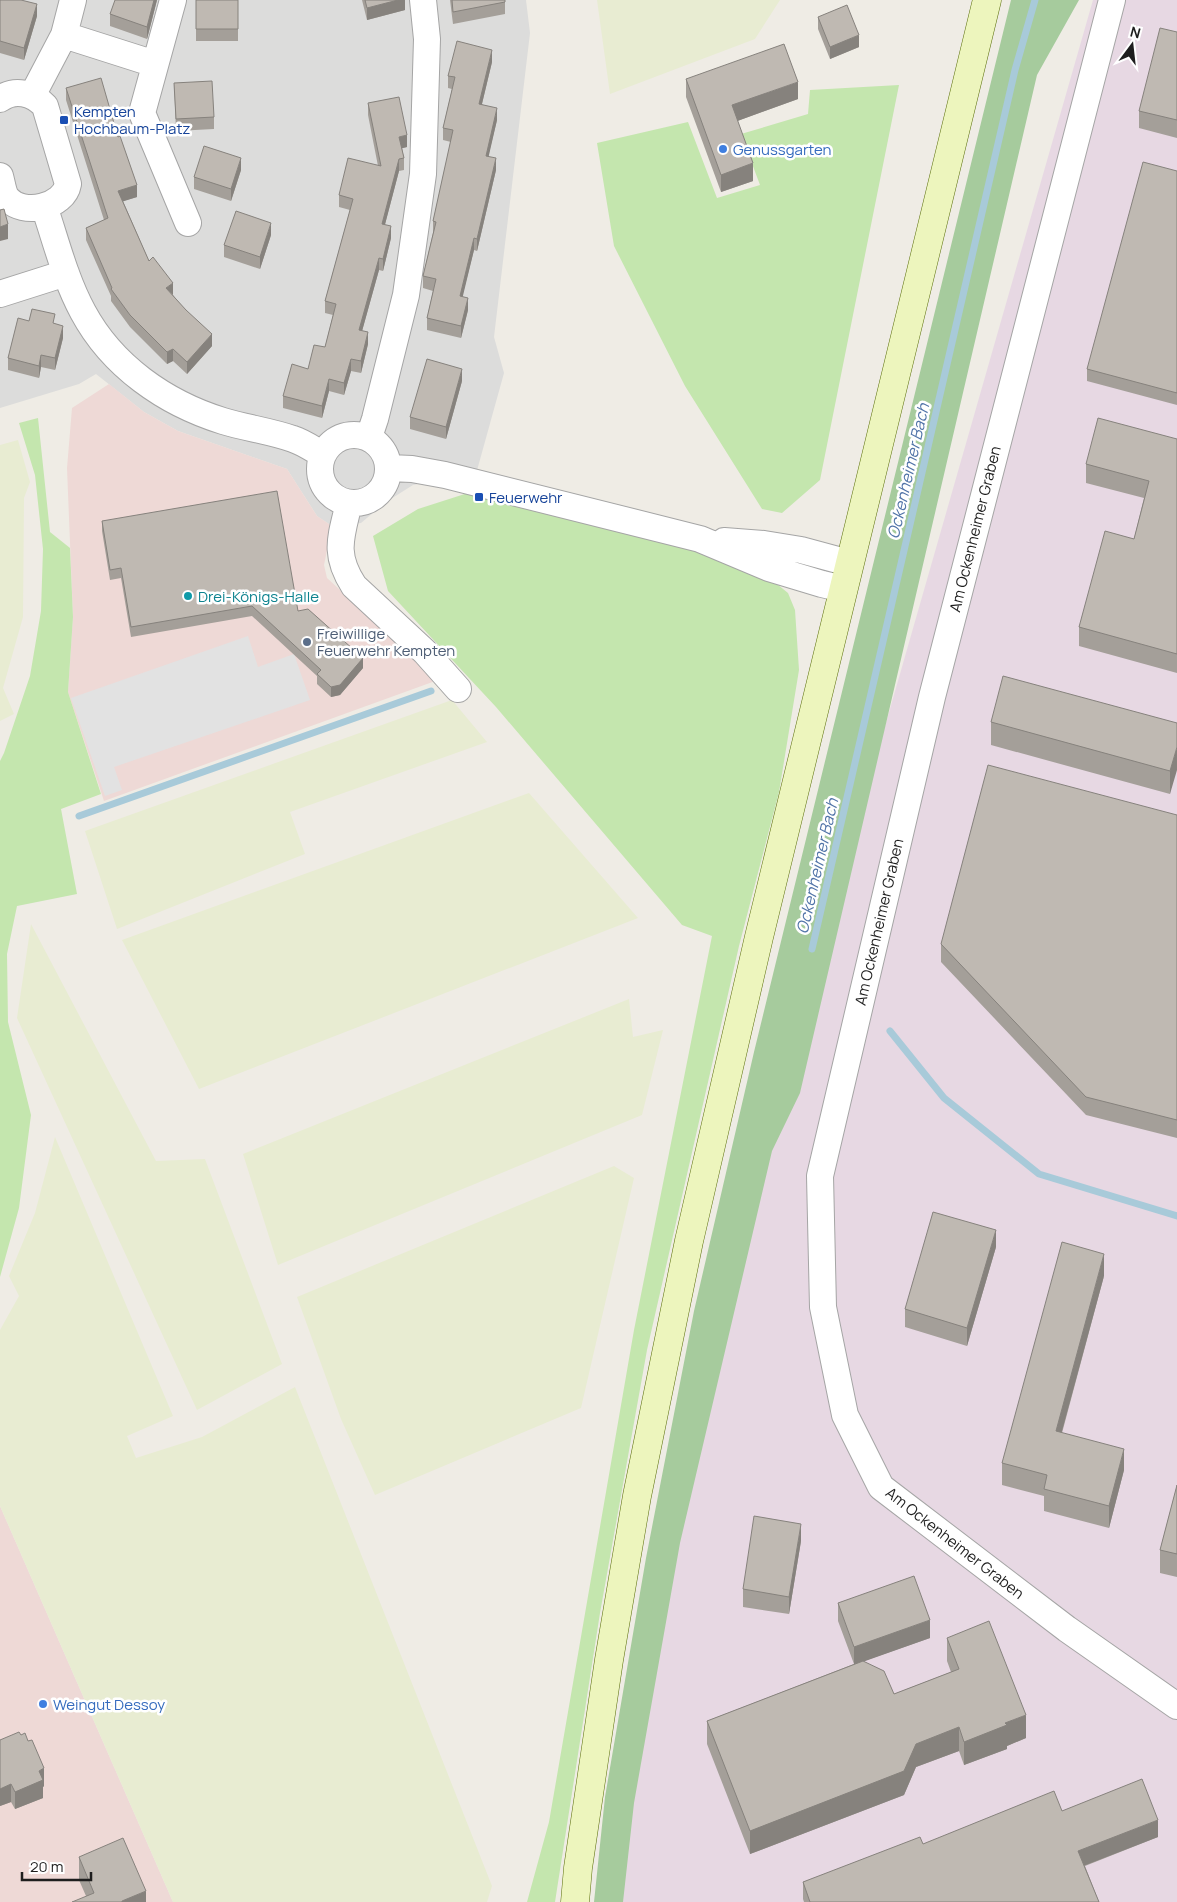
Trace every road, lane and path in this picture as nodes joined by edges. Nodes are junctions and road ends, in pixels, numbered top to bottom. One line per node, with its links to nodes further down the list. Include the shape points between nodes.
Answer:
1 (73, 0): 6 (street)
2 (173, 0): 7 (street)
3 (423, 0): 15 (street, via 427,39 422,174 406,295 376,419)
4 (986, 0): 19 (main road)
5 (1112, 0): 21 (street, Am Ockenheimer Graben, via 932,697 820,1176 822,1307 845,1415 881,1487 1067,1629)
6 (64, 35): 7 (street); 8 (street)
7 (155, 64): 12 (street, via 142,113)
8 (32, 96): 9 (street, via 14,93); 11 (street, via 45,106 68,184 68,190 61,198)
9 (0, 99)
10 (0, 176): 11 (street, via 10,201 27,208)
11 (44, 206): 13 (street)
12 (188, 222)
13 (66, 273): 14 (street); 16 (street, via 92,328 121,362 148,385 195,411 294,439)
14 (0, 294)
15 (368, 437): 16 (street, via 342,437 327,447); 17 (street, via 383,450)
16 (322, 455): 18 (street, via 320,476 324,486 330,494)
17 (389, 468): 18 (street, via 388,478 377,495 359,504); 19 (street, via 445,475 700,539 769,568 822,584)
18 (349, 503): 20 (street, via 340,547 346,574 354,586)
19 (846, 576): 22 (main road, via 691,1231 637,1496 609,1660)
20 (458, 689)
21 (1177, 1706)
22 (575, 1902)

